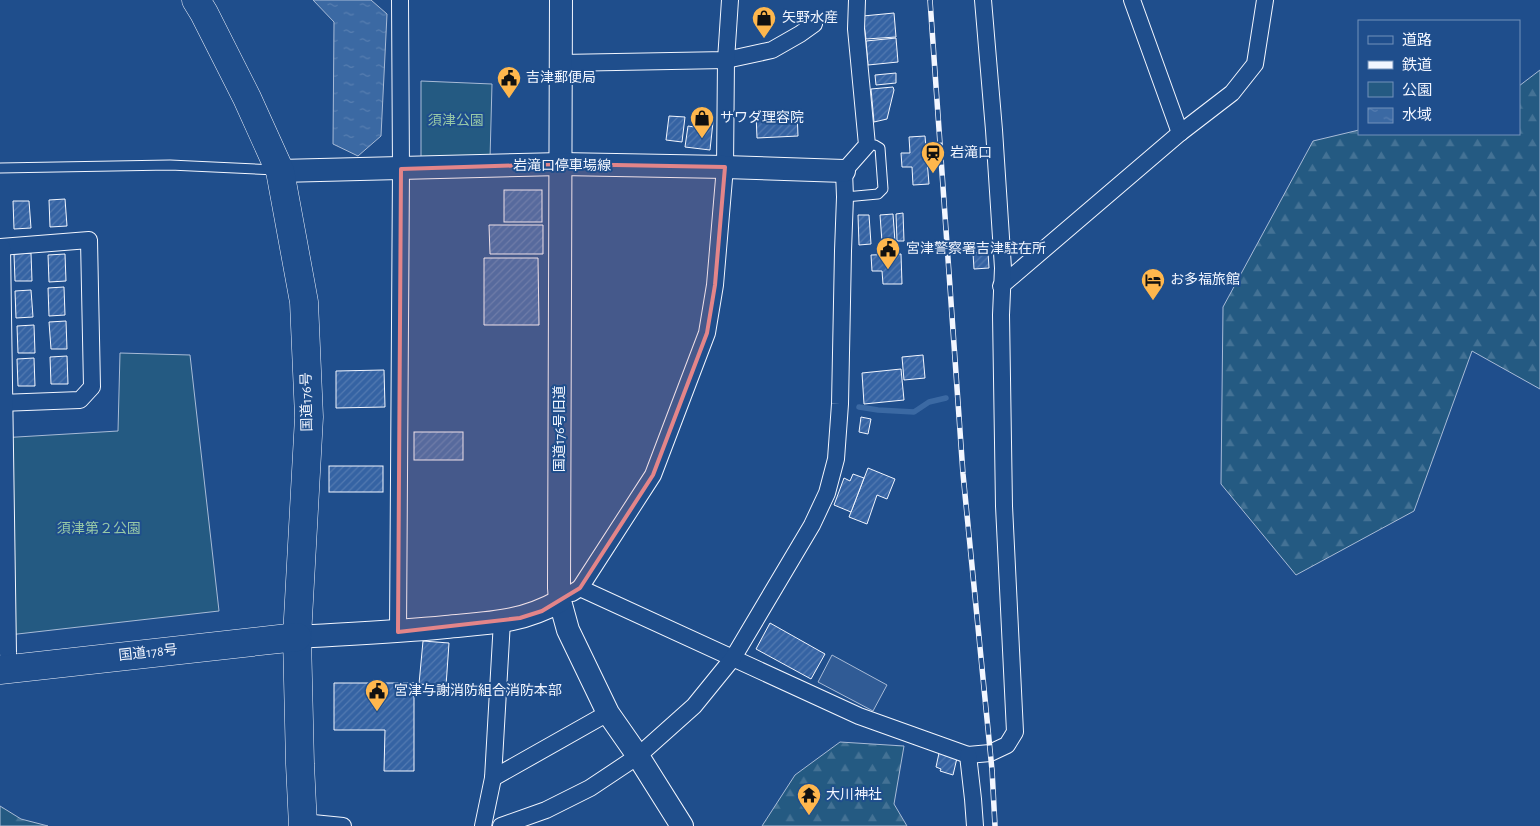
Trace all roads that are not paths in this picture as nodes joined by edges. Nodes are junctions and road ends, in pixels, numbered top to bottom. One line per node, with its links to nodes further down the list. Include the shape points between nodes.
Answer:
1 (196, 0): 18 (highway, 国道176号, via 247,98)
2 (400, 0): 17 (street)
3 (561, 0): 11 (street, 国道176号旧道)
4 (730, 0): 10 (street)
5 (857, 0): 13 (street, via 856,30)
6 (983, 0): 22 (street, via 1000,214)
7 (1132, 0): 12 (street)
8 (1265, 0): 12 (street, via 1255,64 1232,93)
9 (814, 24): 10 (street, via 772,50)
10 (726, 60): 11 (street); 15 (street)
11 (561, 63): 14 (street, 国道176号旧道)
12 (1180, 133): 22 (street)
13 (867, 145): 19 (street); 20 (lane, via 880,148 883,189 878,194)
14 (561, 164): 15 (street, 岩滝口停車場線); 17 (street, 岩滝口停車場線); 25 (street, 国道176号旧道)
15 (725, 167): 19 (street, 岩滝口停車場線); 24 (street, via 715,285 706,333 653,475)
16 (0, 168): 18 (lane, via 170,165)
17 (401, 169): 18 (street, 岩滝口停車場線); 27 (street)
18 (280, 171): 28 (highway, 国道176号, via 304,302 309,417)
19 (844, 171): 20 (street)
20 (845, 198): 29 (street, via 836,459 827,493 812,525)
21 (1, 247): 23 (street); 23 (street, via 90,240 92,387 80,400)
22 (1001, 286): 32 (street, via 1004,506 1015,732 1007,745 990,753)
23 (2, 403): 30 (street, via 8,653)
24 (580, 588): 25 (street); 29 (street)
25 (560, 601): 26 (street, via 542,611); 31 (street, 国道176号旧道, via 568,630)
26 (502, 621): 27 (street); 34 (street)
27 (398, 632): 28 (street)
28 (297, 637): 30 (highway, 国道178号); 35 (highway, 国道176号)
29 (733, 658): 32 (street, via 859,716); 33 (street, via 694,706)
30 (5, 669)
31 (608, 713): 33 (street, 国道176号旧道); 34 (street)
32 (968, 755): 40 (street)
33 (638, 756): 38 (street, via 590,788 546,810); 39 (street, 国道176号旧道)
34 (493, 778): 37 (street)
35 (303, 824): 36 (street)
36 (342, 826)
37 (484, 826)
38 (501, 826)
39 (682, 826)
40 (975, 826)

